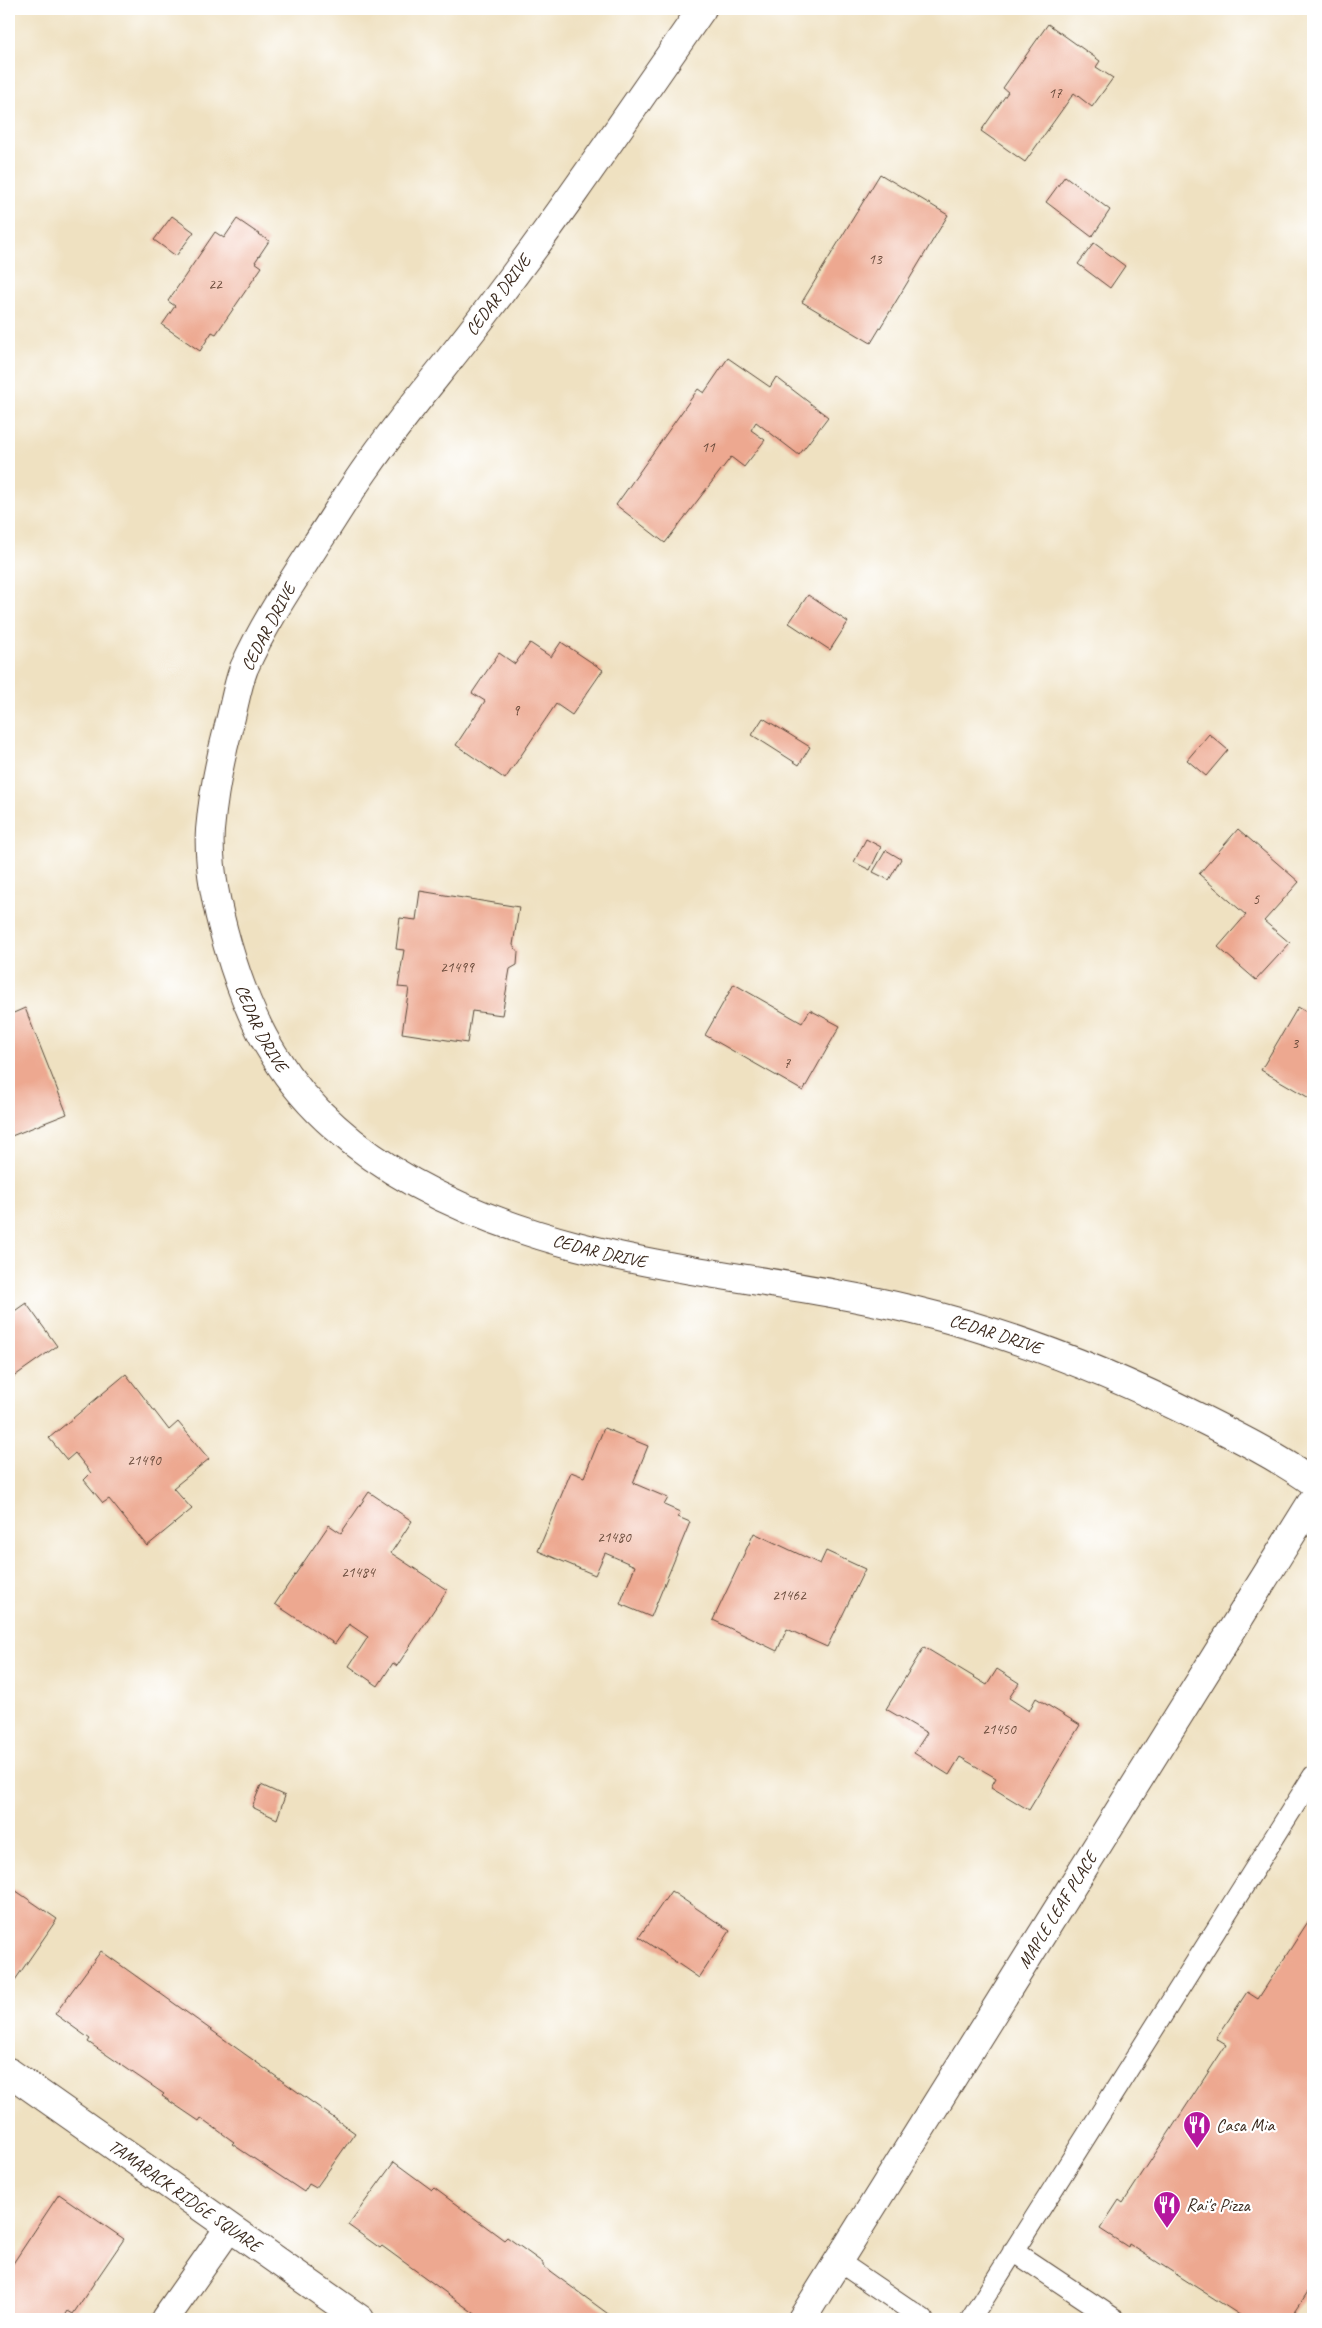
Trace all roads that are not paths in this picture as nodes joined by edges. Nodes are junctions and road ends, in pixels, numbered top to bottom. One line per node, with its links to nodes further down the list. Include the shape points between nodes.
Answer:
1 (702, 9): 2 (street, CEDAR DRIVE, via 504,288 369,463 280,600 243,671 222,754 210,833 216,904 233,961 256,1020 279,1062 336,1128 379,1162 445,1199 499,1222 577,1246 892,1305 967,1324 1084,1364 1147,1391 1228,1432)
2 (1313, 1482)
3 (1313, 1500): 8 (street, MAPLE LEAF PLACE)
4 (1313, 1776): 7 (lane)
5 (9, 2072): 6 (street, TAMARACK RIDGE SQUARE)
6 (229, 2228): 9 (street); 10 (street, TAMARACK RIDGE SQUARE)
7 (1013, 2251): 13 (lane); 14 (lane)
8 (838, 2261): 11 (street, MAPLE LEAF PLACE); 12 (lane)
9 (165, 2319)
10 (360, 2319)
11 (802, 2319)
12 (923, 2319)
13 (971, 2319)
14 (1116, 2319)

